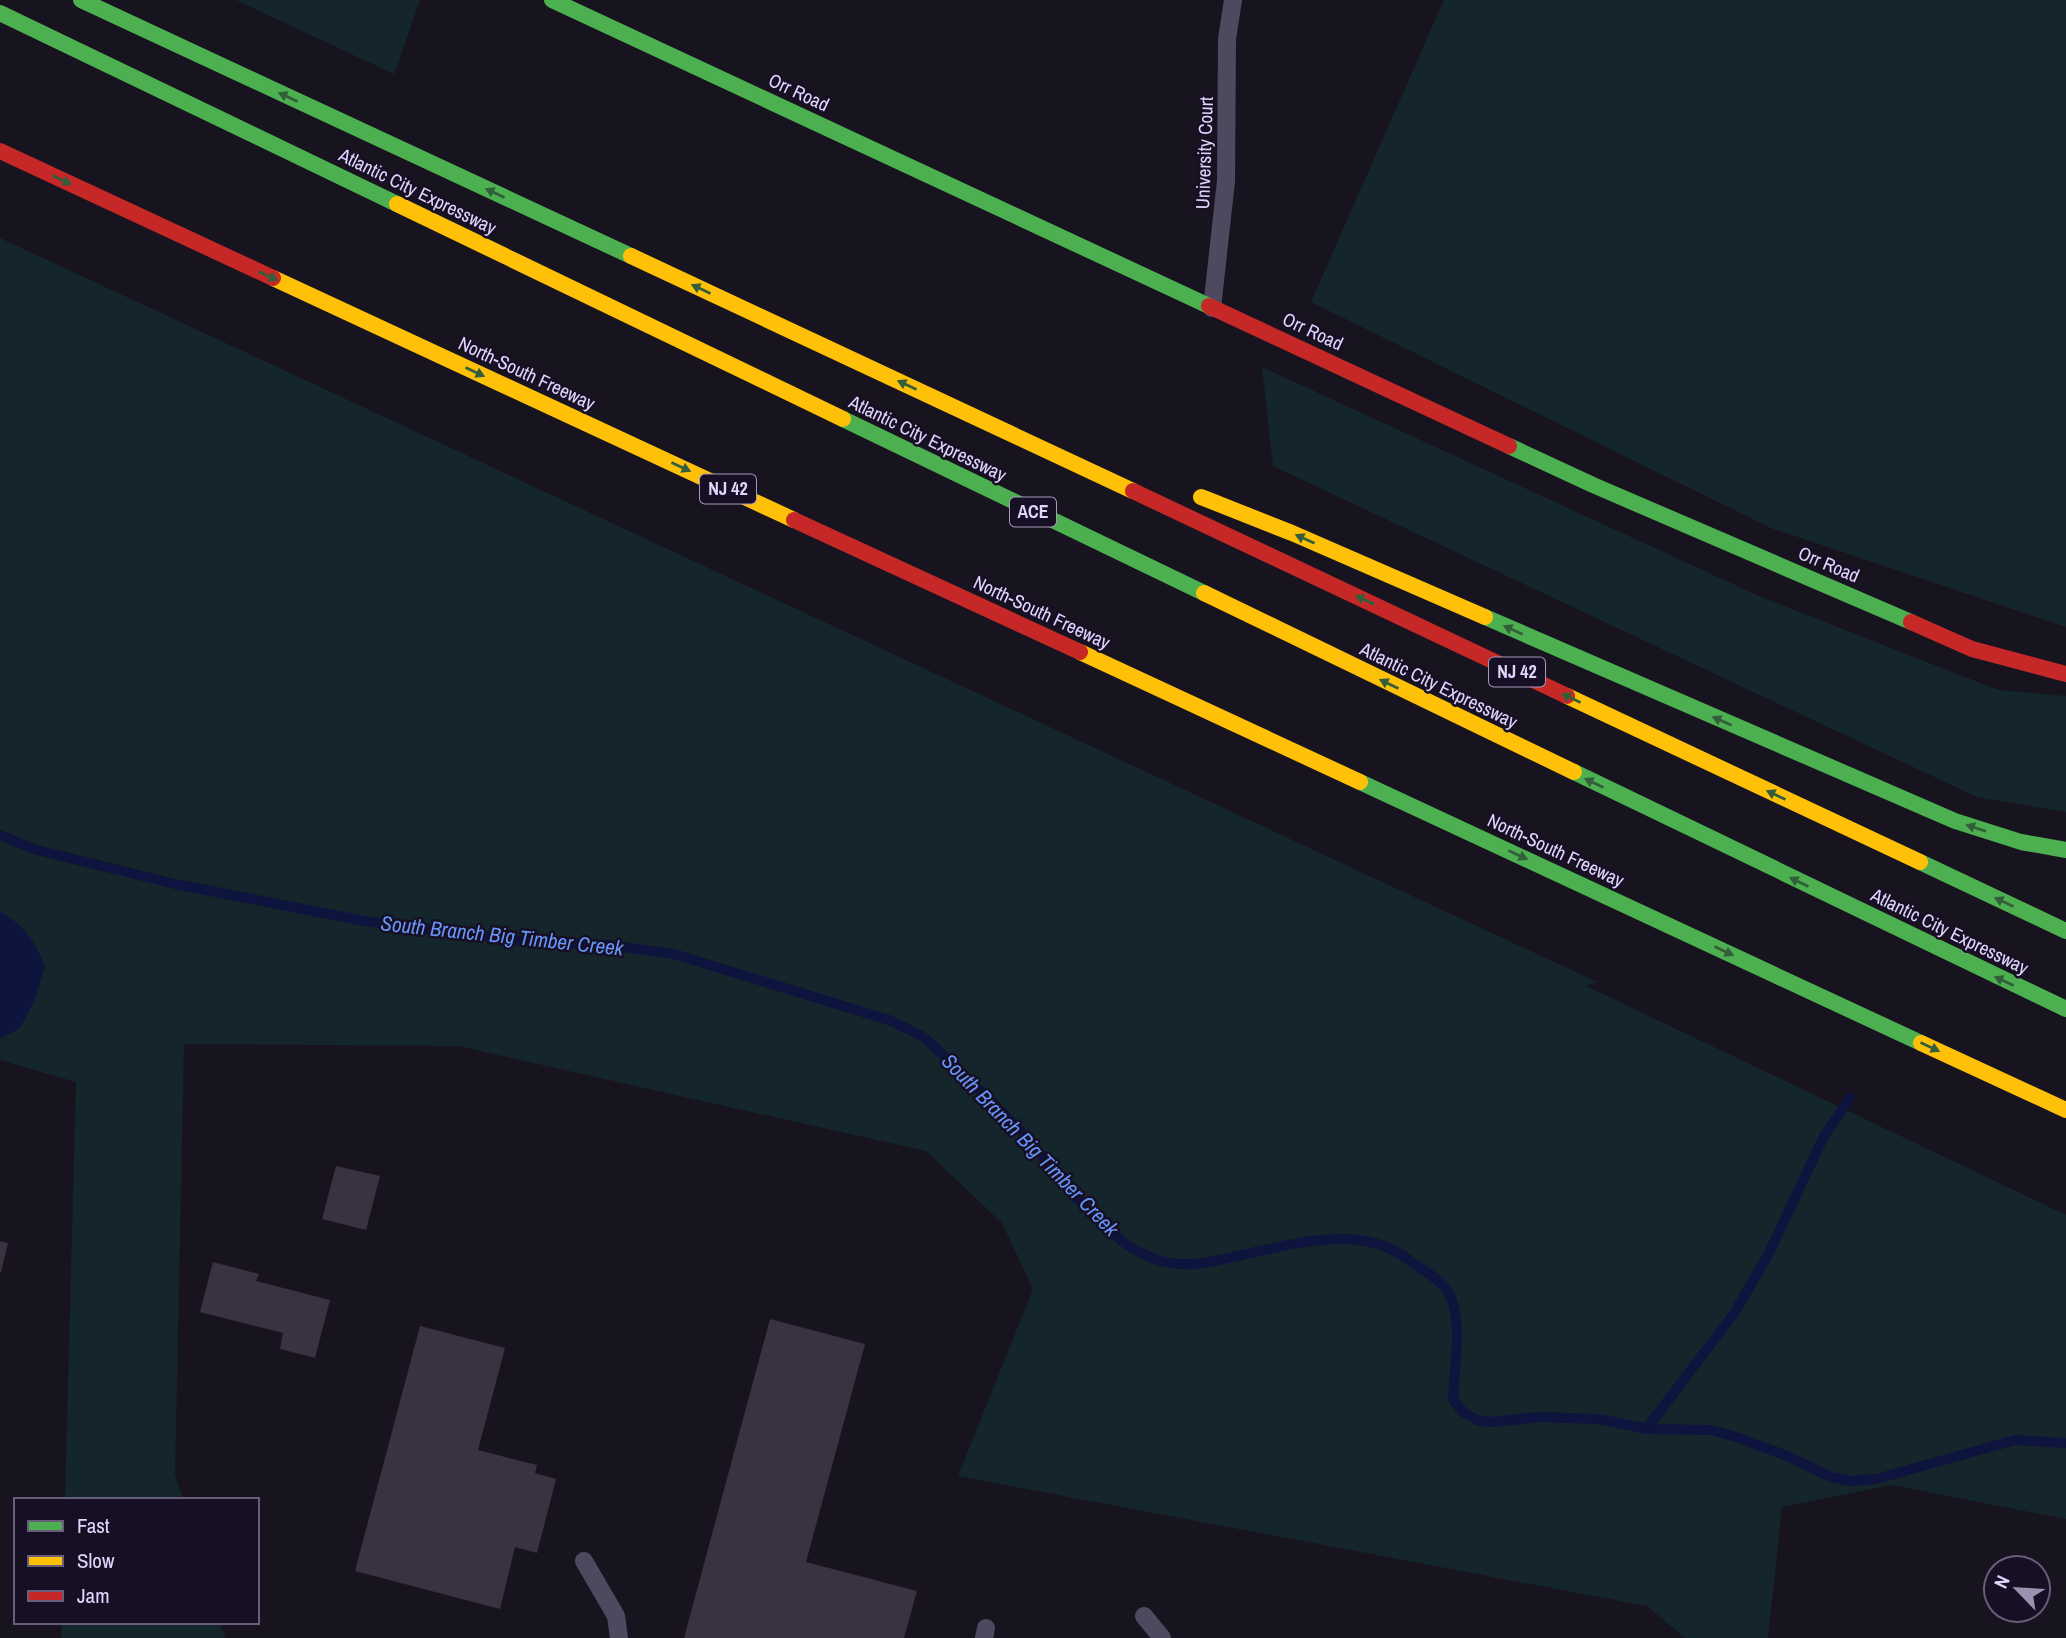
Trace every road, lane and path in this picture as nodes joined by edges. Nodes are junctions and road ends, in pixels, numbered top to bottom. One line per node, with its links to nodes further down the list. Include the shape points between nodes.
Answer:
1 (81, 0): 7 (main road, NJ 42, one-way to 1)
2 (552, 0): 6 (main road, Orr Road)
3 (1233, 0): 6 (lane, University Court, via 1227,39 1226,181)
4 (0, 13): 13 (main road, Atlantic City Expressway / ACE, one-way to 4)
5 (0, 152): 14 (main road, North-South Freeway / NJ 42, one-way to 14)
6 (1212, 308): 10 (main road, Orr Road, via 1593,485 1959,644)
7 (969, 414): 8 (main road); 12 (main road, NJ 42, one-way to 7)
8 (1108, 462)
9 (1183, 490): 11 (main road, one-way to 9, via 2038,848 1970,827)
10 (2066, 674)
11 (2066, 850)
12 (2066, 931)
13 (2066, 1009)
14 (2066, 1110)
15 (584, 1561): 17 (lane, via 616,1616)
16 (1144, 1616): 18 (lane)
17 (619, 1638)
18 (1162, 1638)

